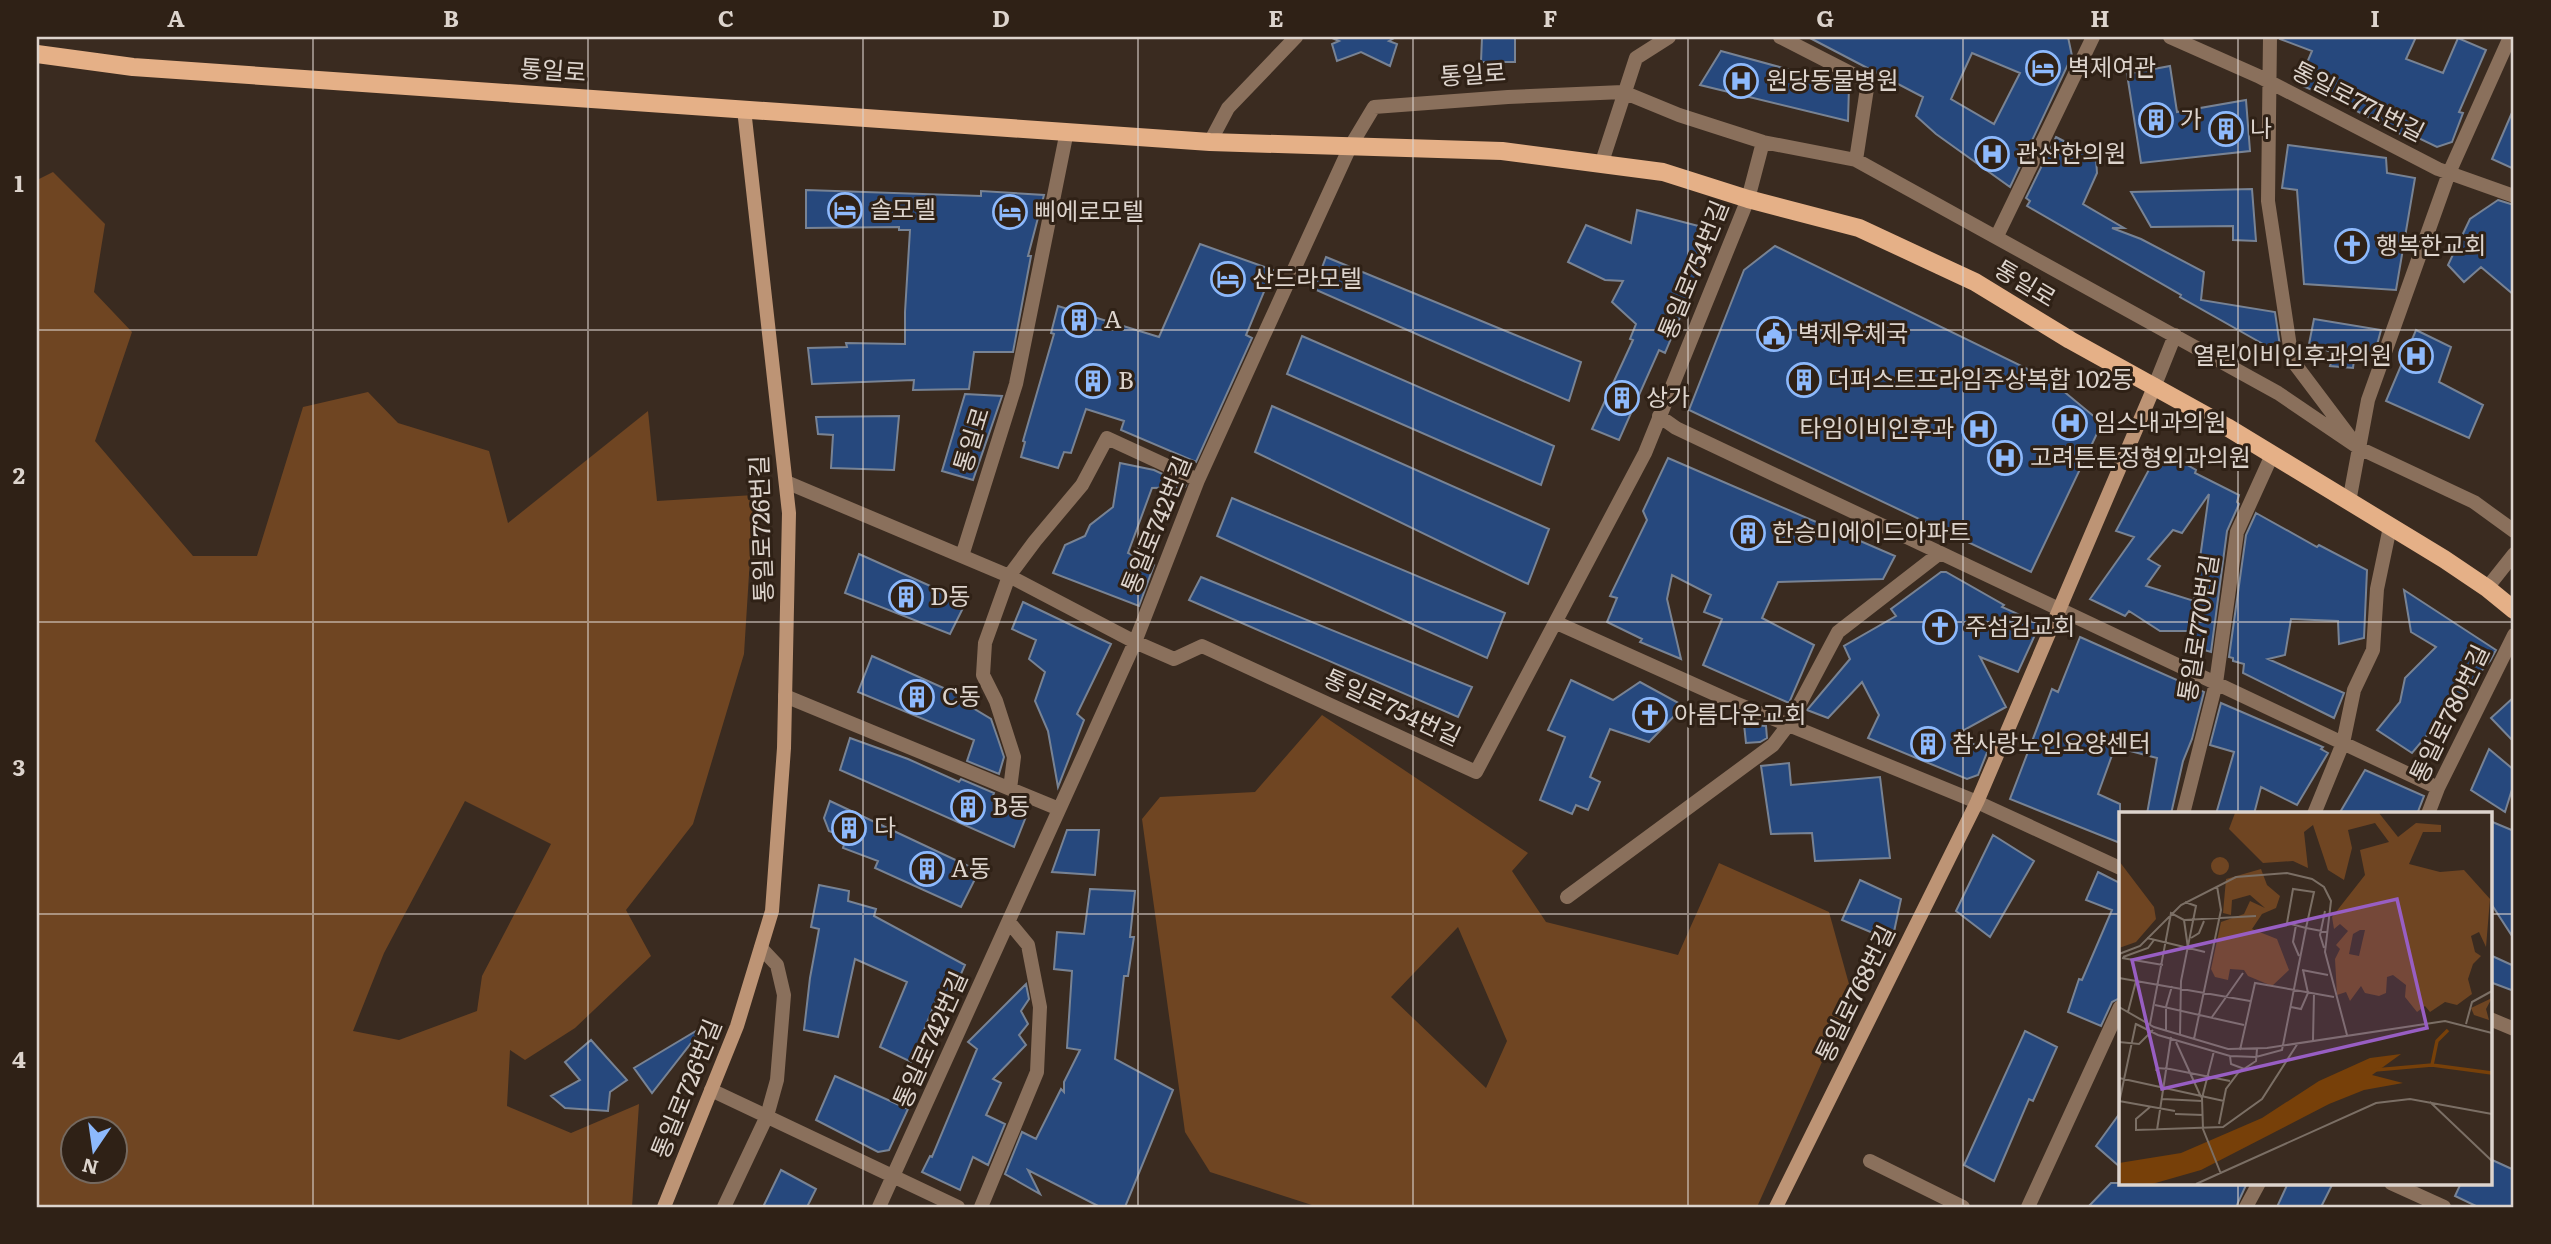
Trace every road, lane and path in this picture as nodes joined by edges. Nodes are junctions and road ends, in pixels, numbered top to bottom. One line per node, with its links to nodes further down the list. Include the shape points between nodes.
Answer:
1 (1296, 37): 13 (street, via 1228,108)
2 (1669, 37): 10 (street, via 1636,58)
3 (1780, 37): 16 (street, via 1868,82)
4 (2093, 37): 21 (street)
5 (2170, 37): 9 (street, 통일로771번길)
6 (2270, 37): 9 (street, 통일로)
7 (2510, 37): 18 (street)
8 (37, 54): 11 (main road, 통일로, via 133,67)
9 (2270, 82): 18 (street, 통일로771번길); 25 (street, 통일로, via 2267,201 2292,360)
10 (1623, 92): 14 (street, 통일로); 15 (street, 통일로, via 1374,107); 17 (street)
11 (744, 109): 12 (main road, 통일로); 28 (street, 통일로726번길)
12 (1067, 131): 13 (main road, 통일로); 34 (street, 통일로, via 1016,384)
13 (1210, 142): 15 (main road, 통일로)
14 (1763, 142): 16 (street, 통일로); 20 (street, 통일로754번길)
15 (1350, 147): 17 (main road, 통일로, via 1502,151); 27 (street, 통일로742번길)
16 (1856, 160): 21 (street, 통일로)
17 (1601, 166): 20 (main road, 통일로, via 1663,172)
18 (2449, 173): 19 (street, 통일로771번길); 25 (street, via 2368,400)
19 (2514, 196)
20 (1748, 198): 23 (main road, 통일로, via 1859,228 1975,282); 24 (street, 통일로754번길)
21 (1997, 236): 22 (street, 통일로)
22 (2175, 335): 23 (street); 25 (street, 통일로, via 2278,393)
23 (2155, 385): 26 (main road, 통일로); 37 (street, 통일로768번길)
24 (1660, 416): 32 (street, via 1676,428); 39 (street, 통일로754번길)
25 (2359, 449): 29 (street); 31 (street, 통일로, via 2474,502)
26 (2272, 455): 29 (main road, 통일로); 42 (street, 통일로770번길, via 2237,532)
27 (1198, 480): 35 (street, via 1107,438 1083,485); 41 (street, 통일로742번길)
28 (786, 482): 34 (street); 43 (street, 통일로726번길)
29 (2349, 502): 30 (main road, 통일로)
30 (2390, 527): 36 (main road, 통일로); 45 (street, via 2377,589 2373,650 2354,690)
31 (2514, 531)
32 (1940, 553): 37 (street); 44 (street, via 1838,632)
33 (2514, 554): 36 (street)
34 (962, 556): 35 (street)
35 (1009, 576): 41 (street); 47 (street, via 985,643 983,675 1014,757)
36 (2487, 588): 38 (main road, 통일로)
37 (2059, 609): 42 (street); 48 (street, 통일로768번길)
38 (2514, 610)
39 (1557, 623): 41 (street, 통일로754번길, via 1476,772 1202,646 1174,659); 44 (street)
40 (2514, 635): 46 (street, 통일로780번길)
41 (1135, 642): 49 (street, 통일로742번길)
42 (2216, 683): 45 (street); 50 (street, 통일로770번길)
43 (785, 696): 47 (street); 56 (street, 통일로726번길, via 772,911)
44 (1789, 724): 48 (street); 54 (street, via 1773,745)
45 (2343, 743): 46 (street); 51 (street)
46 (2438, 788): 52 (street, 통일로780번길)
47 (1010, 789): 49 (street)
48 (1977, 802): 53 (street); 71 (street, 통일로768번길)
49 (1059, 809): 55 (street, 통일로742번길)
50 (2184, 812)
51 (2315, 812)
52 (2429, 812)
53 (2119, 868)
54 (1567, 897)
55 (1009, 922): 63 (street, 통일로742번길); 70 (street, via 1028,945 1040,1007 1037,1072)
56 (761, 947): 60 (street, 통일로726번길); 61 (street, via 777,965 785,995 777,1080)
57 (2119, 1009): 73 (street)
58 (2492, 1020): 59 (street)
59 (2514, 1029)
60 (711, 1090): 61 (street); 66 (street, 통일로726번길)
61 (767, 1116): 63 (street); 67 (street)
62 (1870, 1161): 72 (street)
63 (894, 1176): 68 (street, 통일로742번길); 69 (street)
64 (2258, 1184): 74 (street)
65 (2393, 1184): 75 (street)
66 (664, 1207)
67 (724, 1207)
68 (879, 1207)
69 (958, 1207)
70 (981, 1207)
71 (1776, 1207)
72 (1963, 1207)
73 (2028, 1207)
74 (2246, 1207)
75 (2444, 1207)

